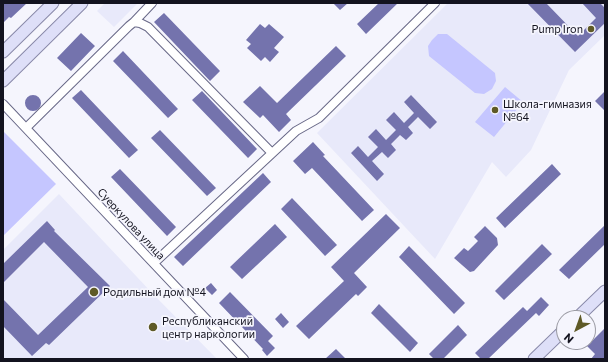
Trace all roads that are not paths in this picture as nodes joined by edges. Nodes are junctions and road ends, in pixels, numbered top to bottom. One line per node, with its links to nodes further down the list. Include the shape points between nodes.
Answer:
1 (53, 3): 6 (main road)
2 (82, 3): 7 (main road)
3 (152, 3): 5 (street)
4 (435, 3): 10 (street, via 315,122 300,128)
5 (134, 22): 9 (street); 10 (street, via 148,27)
6 (3, 52)
7 (3, 82)
8 (3, 104): 9 (street, Суеркулова улица)
9 (26, 128): 11 (street, Суеркулова улица)
10 (272, 153): 11 (street)
11 (154, 263): 15 (street, Суеркулова улица)
12 (605, 291): 13 (main road)
13 (585, 310)
14 (556, 338): 16 (main road)
15 (244, 359)
16 (534, 359)

